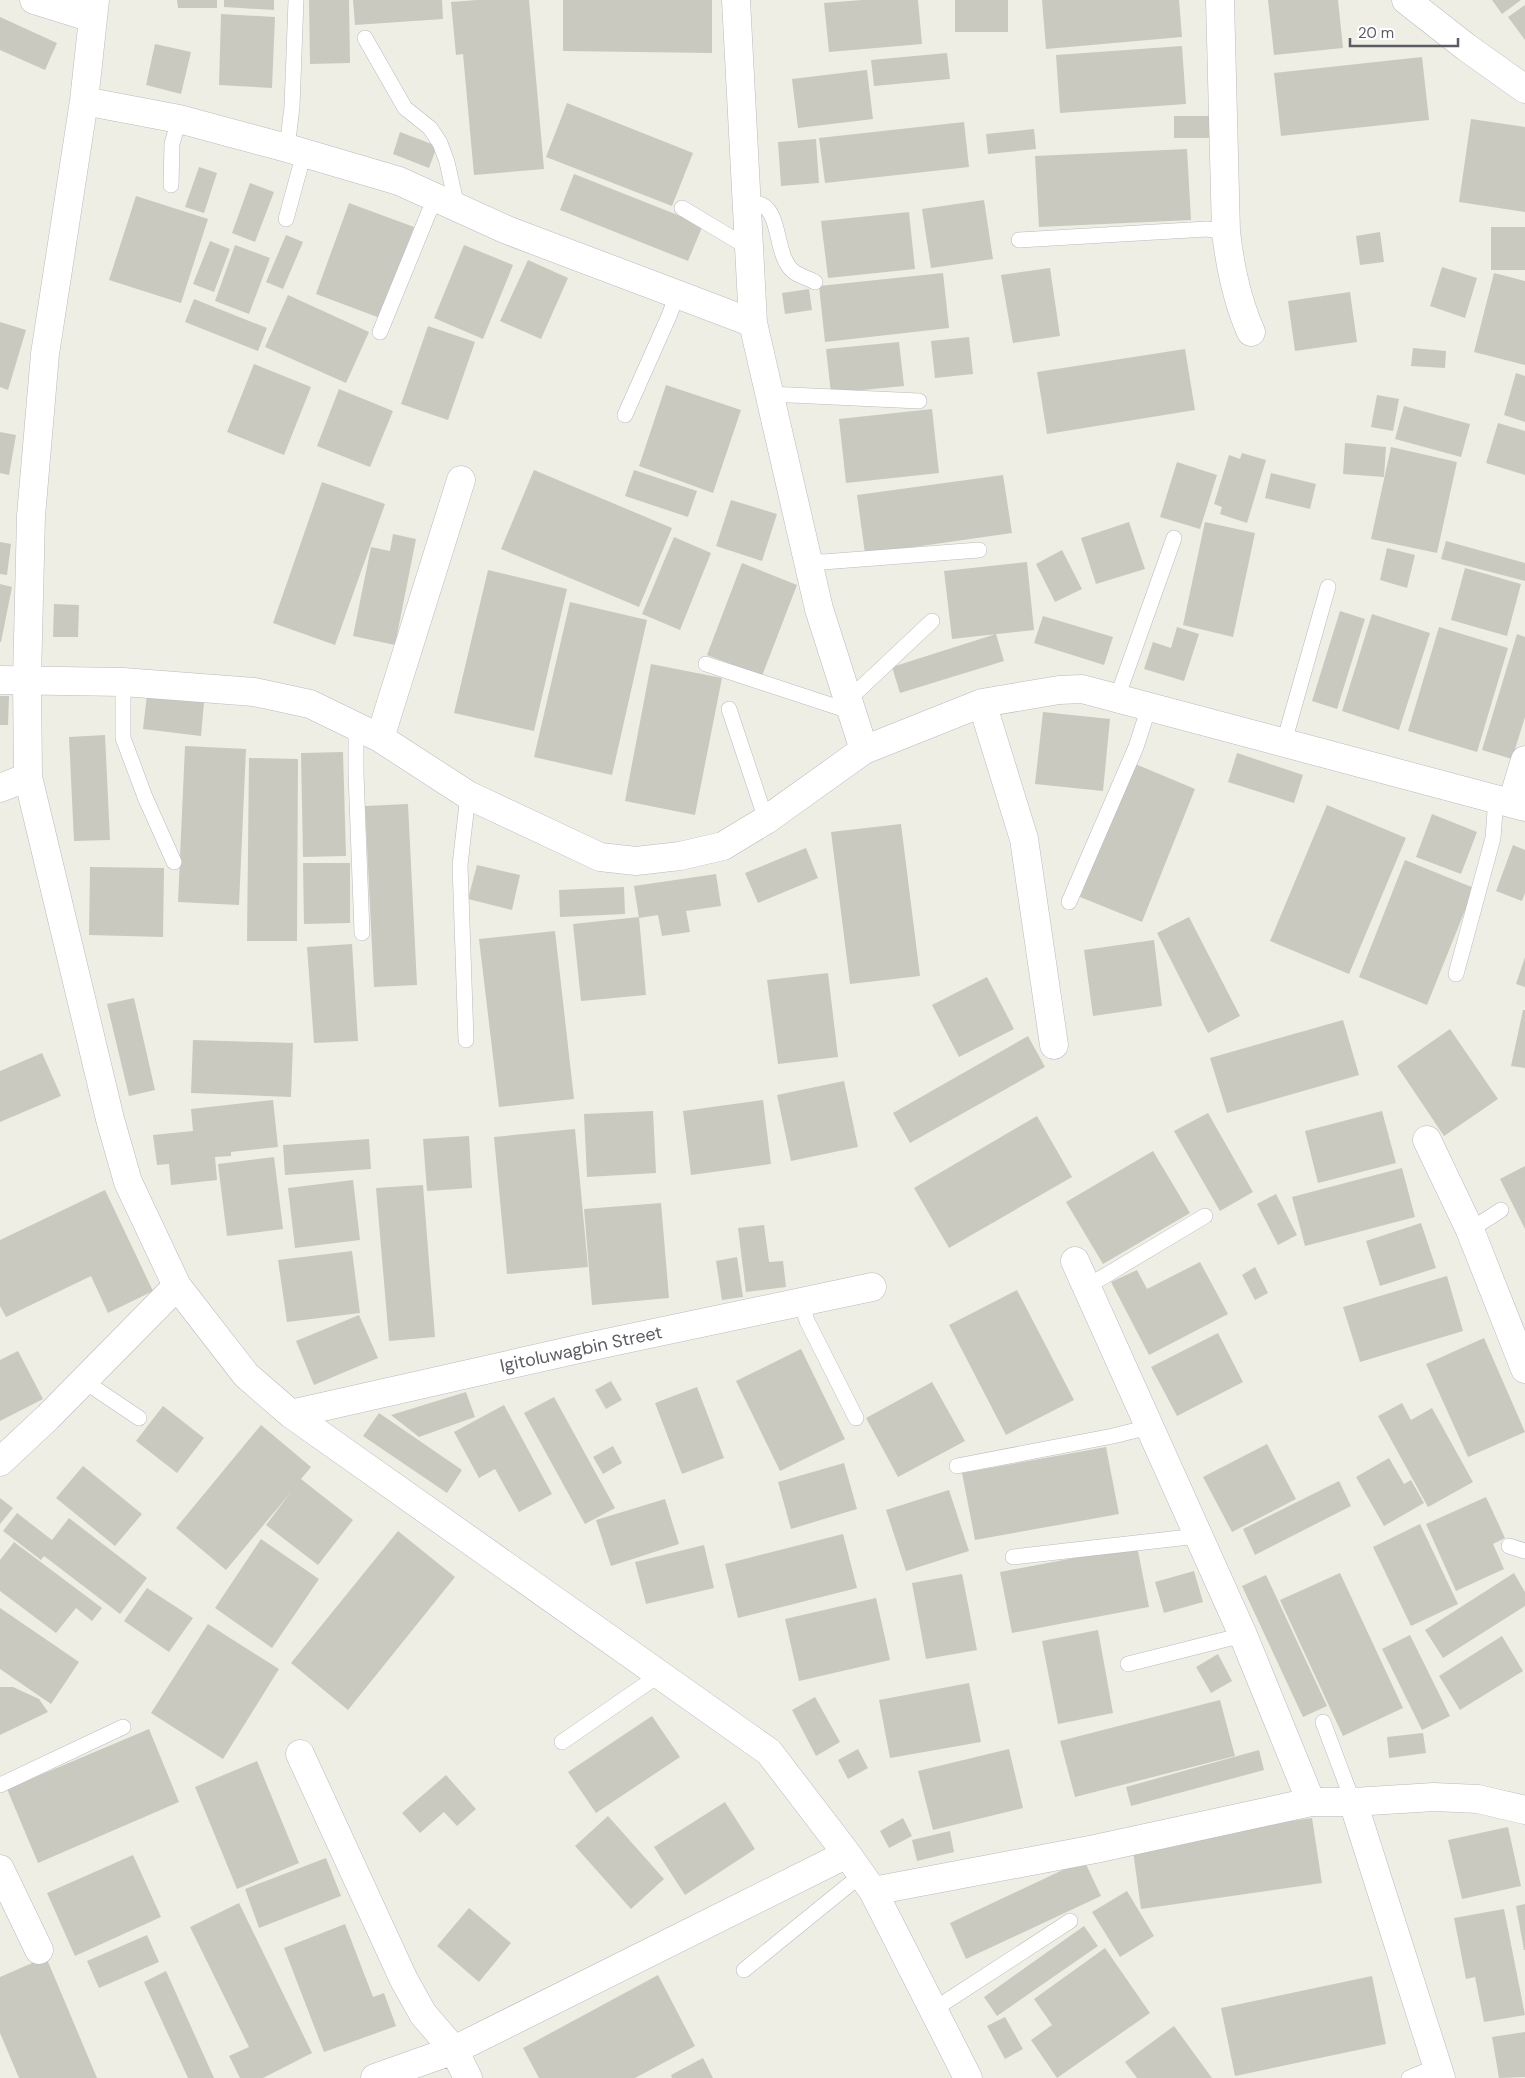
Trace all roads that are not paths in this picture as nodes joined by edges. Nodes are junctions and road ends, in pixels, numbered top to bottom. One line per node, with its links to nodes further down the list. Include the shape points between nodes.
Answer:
1 (34, 0): 6 (street)
2 (296, 0): 11 (lane, via 292,108)
3 (736, 0): 14 (street)
4 (1220, 0): 17 (street)
5 (1406, 0): 8 (street)
6 (93, 9): 9 (street)
7 (364, 38): 13 (lane, via 405,108 430,128 440,142 447,162)
8 (1525, 89)
9 (84, 101): 10 (street); 35 (street, via 45,354 31,516)
10 (179, 120): 11 (street); 12 (lane, via 172,144)
11 (296, 150): 13 (street, via 399,181); 16 (lane)
12 (171, 185)
13 (447, 203): 21 (street, via 507,230); 23 (lane, via 428,212)
14 (747, 203): 19 (street); 20 (lane, via 760,204 767,209 787,262 793,271)
15 (682, 208): 19 (lane)
16 (286, 219)
17 (1226, 232): 18 (lane, via 1207,229); 24 (street, via 1229,260)
18 (1019, 240)
19 (749, 248): 22 (street)
20 (815, 282)
21 (677, 294): 22 (street); 27 (lane)
22 (753, 323): 25 (street)
23 (380, 332)
24 (1251, 332)
25 (769, 394): 26 (lane); 31 (street)
26 (919, 401)
27 (625, 416)
28 (461, 480): 43 (street)
29 (1174, 538): 38 (lane)
30 (978, 550): 31 (lane, via 823,562)
31 (808, 560): 40 (street, via 819,609)
32 (1328, 587): 44 (lane)
33 (932, 621): 40 (lane)
34 (706, 664): 40 (lane)
35 (27, 679): 36 (street); 37 (street); 47 (street)
36 (0, 680)
37 (122, 682): 43 (street, via 254,692 310,704); 52 (lane, via 122,738)
38 (1117, 698): 39 (street, via 1082,689); 41 (street)
39 (982, 703): 45 (street); 57 (street, via 1024,839)
40 (850, 706): 45 (street)
41 (1149, 707): 44 (street); 53 (lane, via 1136,747)
42 (729, 709): 51 (lane)
43 (368, 733): 49 (street); 54 (lane, via 356,772)
44 (1284, 742): 50 (street)
45 (864, 750): 51 (street)
46 (1525, 760): 50 (street)
47 (28, 777): 48 (street); 63 (street, via 128,1182)
48 (0, 788)
49 (468, 795): 51 (street, via 600,857 636,861 680,856 723,846); 56 (lane, via 460,865)
50 (1511, 803): 55 (lane, via 1492,838)
51 (766, 820)
52 (174, 862)
53 (1069, 902)
54 (362, 933)
55 (1456, 974)
56 (466, 1040)
57 (1054, 1045)
58 (1427, 1140): 61 (street)
59 (1500, 1210): 61 (lane)
60 (1205, 1216): 62 (lane)
61 (1470, 1230): 66 (street)
62 (1080, 1273): 71 (street)
63 (177, 1286): 67 (street); 68 (street, via 246,1374)
64 (872, 1288): 65 (street, Igitoluwagbin Street)
65 (801, 1302): 68 (street, Igitoluwagbin Street); 70 (lane)
66 (1525, 1369)
67 (84, 1381): 69 (lane); 72 (street)
68 (291, 1414): 80 (street)
69 (139, 1418)
70 (856, 1418)
71 (1149, 1427): 73 (lane); 74 (street)
72 (0, 1462)
73 (956, 1466)
74 (1198, 1536): 77 (lane); 78 (street)
75 (1509, 1546): 76 (lane)
76 (1525, 1551)
77 (1013, 1557)
78 (1243, 1635): 79 (lane); 86 (street)
79 (1128, 1664)
80 (660, 1675): 83 (lane); 90 (street, via 768,1752)
81 (1324, 1722): 87 (lane)
82 (123, 1727): 85 (lane)
83 (562, 1742)
84 (300, 1754): 95 (street, via 404,1980 423,2014)
85 (0, 1785)
86 (1311, 1802): 87 (street); 90 (street, via 1095,1849)
87 (1353, 1802): 88 (street, via 1434,1797 1478,1799); 96 (street)
88 (1525, 1810)
89 (0, 1869): 92 (street)
90 (860, 1873): 93 (lane); 94 (street); 95 (street)
91 (1070, 1921): 94 (lane)
92 (39, 1950)
93 (744, 1970)
94 (933, 2010): 99 (street)
95 (454, 2050): 97 (street); 98 (street)
96 (1438, 2072): 100 (lane)
97 (375, 2078)
98 (468, 2078)
99 (968, 2078)
100 (1409, 2078)

